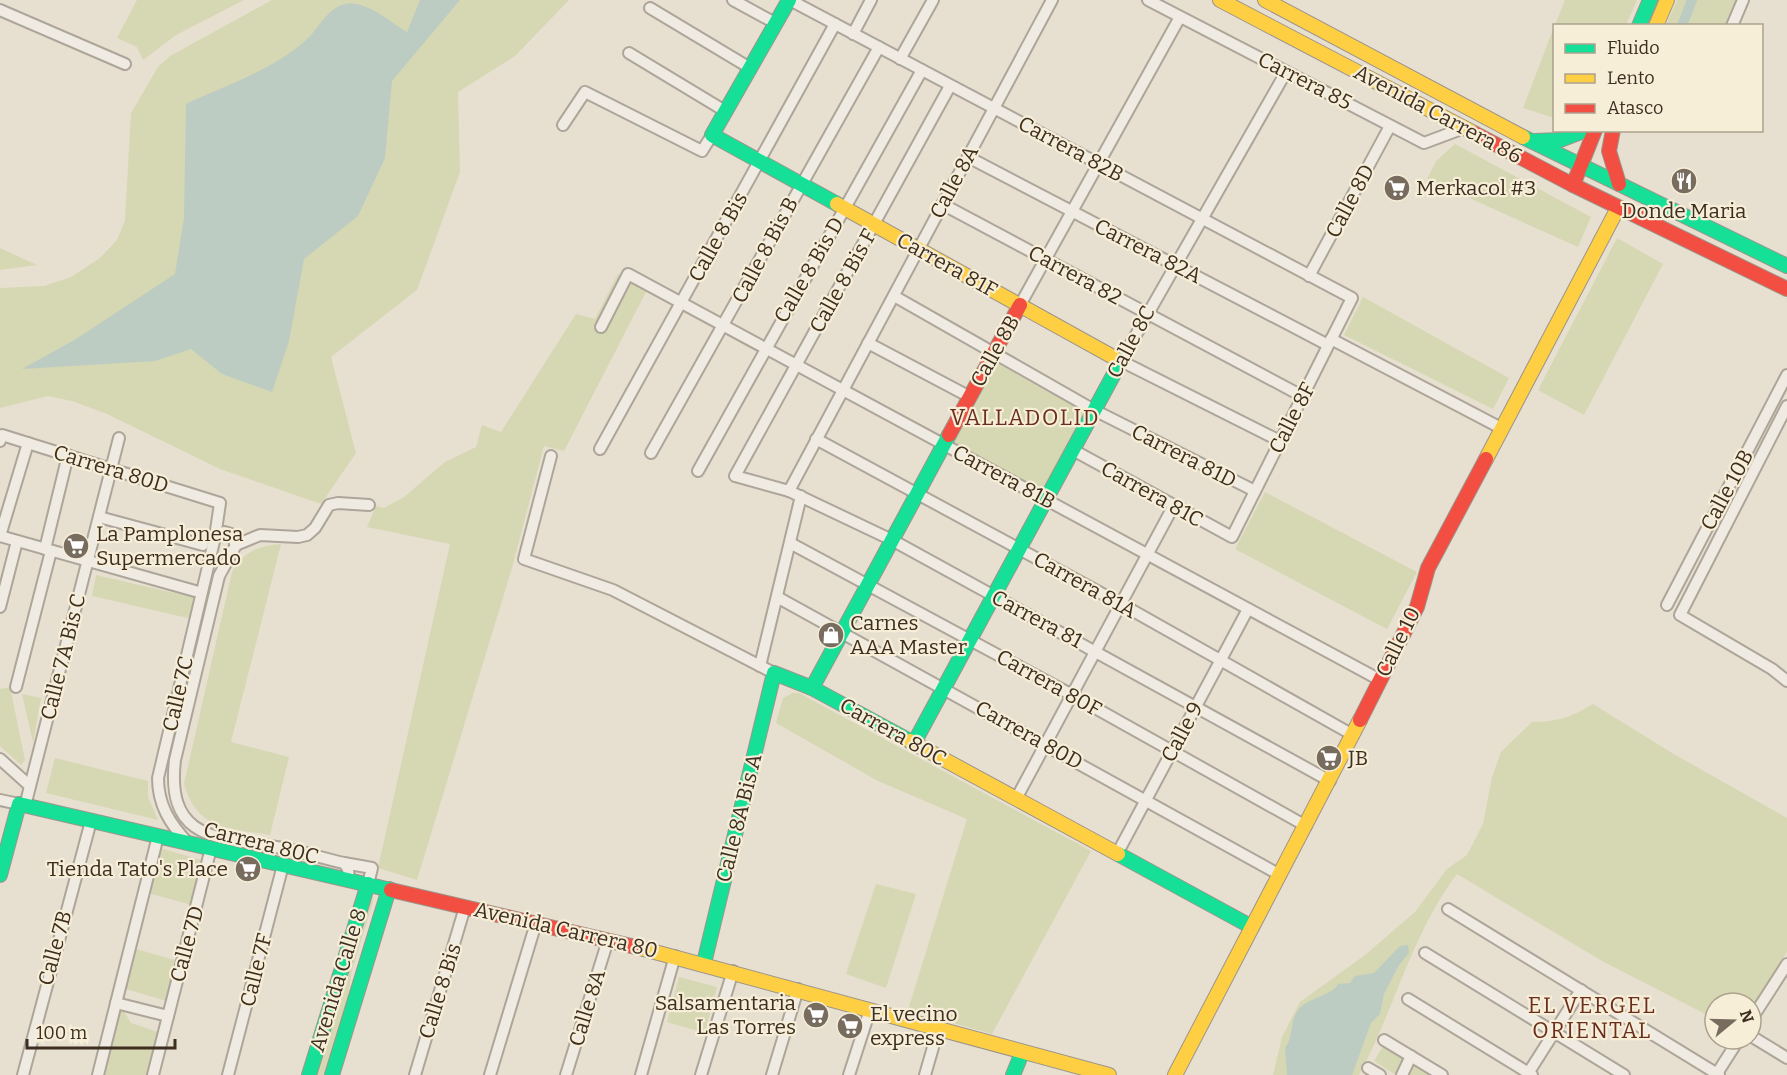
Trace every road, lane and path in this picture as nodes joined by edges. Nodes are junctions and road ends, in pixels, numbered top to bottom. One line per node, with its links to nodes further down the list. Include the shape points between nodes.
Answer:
1 (733, 0): 15 (street)
2 (789, 0): 15 (street); 16 (street, Carrera 82B)
3 (871, 0): 20 (street)
4 (933, 0): 23 (street)
5 (1052, 0): 29 (street, Calle 8A)
6 (1148, 0): 14 (street, Carrera 85)
7 (1221, 0): 33 (street, Avenida Carrera 86)
8 (1265, 0): 38 (street, Avenida Carrera 86)
9 (1650, 0): 17 (street)
10 (1667, 0): 18 (street)
11 (1743, 0): 19 (street)
12 (650, 8): 25 (street)
13 (0, 10): 24 (street)
14 (1180, 17): 27 (street, Carrera 85); 41 (street, Calle 8B)
15 (776, 23): 25 (street)
16 (835, 24): 20 (street, Carrera 82B); 40 (street, Calle 8 Bis)
17 (1640, 24)
18 (1657, 24)
19 (1733, 24)
20 (854, 34): 21 (street, Carrera 82B)
21 (879, 47): 23 (street, Carrera 82B); 43 (street, Calle 8 Bis B)
22 (629, 53): 30 (street)
23 (900, 59): 26 (street, Carrera 82B)
24 (125, 64)
25 (750, 68): 30 (street)
26 (922, 70): 28 (street, Carrera 82B); 47 (street, Calle 8 Bis D)
27 (1286, 72): 32 (street, Carrera 85); 50 (street, Calle 8C)
28 (950, 86): 29 (street, Carrera 82B); 51 (street, Calle 8 Bis F)
29 (994, 109): 39 (street, Calle 8A); 41 (street, Carrera 82B)
30 (725, 111): 37 (street)
31 (563, 125): 37 (street, via 585,92 702,151)
32 (1390, 126): 33 (street, Carrera 85, via 1424,143); 56 (street, Calle 8D)
33 (1464, 128): 45 (street, Avenida Carrera 86)
34 (1581, 132): 38 (street, via 1560,140)
35 (1594, 132): 42 (street)
36 (1612, 132): 44 (street, via 1608,155)
37 (712, 135): 40 (street, Carrera 81F)
38 (1531, 141): 42 (street, Avenida Carrera 86)
39 (968, 157): 46 (street, Calle 8A); 49 (street, Carrera 82A)
40 (759, 161): 43 (street, Carrera 81F); 60 (street, Calle 8 Bis)
41 (1097, 163): 49 (street, Calle 8B); 50 (street, Carrera 82B)
42 (1581, 165): 44 (street, Avenida Carrera 86); 45 (street)
43 (801, 184): 47 (street, Carrera 81F); 63 (street, Calle 8 Bis B)
44 (1619, 184): 55 (street, Avenida Carrera 86)
45 (1572, 185): 48 (street, Avenida Carrera 86)
46 (942, 204): 52 (street, Calle 8A); 53 (street, Carrera 82)
47 (845, 208): 51 (street, Carrera 81F); 67 (street, Calle 8 Bis D)
48 (1618, 208): 57 (street, Avenida Carrera 86); 77 (street, Calle 10)
49 (1071, 211): 53 (street, Calle 8B); 54 (street, Carrera 82A)
50 (1203, 220): 54 (street, Calle 8C); 56 (street, Carrera 82B)
51 (874, 225): 52 (street, Carrera 81F); 70 (street, Calle 8 Bis F)
52 (918, 249): 58 (street, Calle 8A); 61 (street, Carrera 81F)
53 (1045, 259): 61 (street, Calle 8B); 62 (street, Carrera 82)
54 (1175, 265): 62 (street, Calle 8C); 65 (street, Carrera 82A)
55 (1787, 266)
56 (1309, 276): 59 (street, Carrera 82B)
57 (1787, 290)
58 (894, 296): 66 (street, Calle 8A); 68 (street, Carrera 81D)
59 (1352, 298): 65 (street, Calle 8F)
60 (682, 303): 63 (street, Carrera 81B); 64 (street, Carrera 81B, via 628,274); 84 (street, Calle 8 Bis)
61 (1020, 305): 68 (street, Calle 8B); 69 (street, Carrera 81F)
62 (1146, 313): 69 (street, Calle 8C); 73 (street, Carrera 82)
63 (724, 326): 67 (street, Carrera 81B); 86 (street, Calle 8 Bis B)
64 (601, 327)
65 (1330, 342): 73 (street, Calle 8F); 77 (street, Carrera 82A)
66 (868, 343): 72 (street, Calle 8A); 74 (street)
67 (765, 348): 70 (street, Carrera 81B); 90 (street, Calle 8 Bis D)
68 (994, 352): 74 (street, Calle 8B); 76 (street, Carrera 81D)
69 (1121, 361): 76 (street, Calle 8C); 81 (street, Carrera 81F)
70 (796, 365): 72 (street, Carrera 81B); 91 (street, Calle 8 Bis F)
71 (1787, 375): 118 (street, Calle 10B)
72 (843, 390): 80 (street, Calle 8A); 83 (street, Carrera 81B)
73 (1302, 396): 81 (street, Calle 8F)
74 (970, 397): 83 (street, Calle 8B)
75 (1787, 406): 128 (street, Calle 10B, via 1680,615)
76 (1094, 410): 85 (street, Calle 8C); 92 (street, Carrera 81D)
77 (1501, 428): 127 (street, Calle 10, via 1428,568 1417,607)
78 (1, 438): 82 (street, Carrera 80D)
79 (119, 438): 89 (street, Calle 7A Bis C)
80 (816, 439): 93 (street, Calle 8A); 94 (street, Carrera 81A)
81 (1280, 441): 92 (street, Calle 8F)
82 (28, 443): 87 (street, Carrera 80D); 101 (street)
83 (944, 444): 94 (street, Calle 8B); 96 (street, Carrera 81B)
84 (600, 449)
85 (1073, 450): 96 (street, Calle 8C); 99 (street, Carrera 81C)
86 (651, 453)
87 (68, 455): 89 (street, Carrera 80D); 110 (street)
88 (551, 456): 125 (street, Carrera 80C, via 524,560 613,590)
89 (111, 469): 97 (street, Carrera 80D); 100 (street, Calle 7A Bis C)
90 (698, 471)
91 (735, 476): 93 (street, Carrera 81)
92 (1255, 491): 103 (street, Calle 8F)
93 (789, 492): 95 (street, Carrera 81)
94 (918, 494): 104 (street, Calle 8B); 109 (street, Carrera 81A)
95 (801, 496): 104 (street, Carrera 81); 106 (street)
96 (1046, 499): 109 (street, Calle 8C); 111 (street, Carrera 81B)
97 (220, 503): 102 (street, Calle 7C)
98 (369, 505): 108 (street, via 329,505 307,535 260,535)
99 (1174, 506): 103 (street, Carrera 81C); 111 (street)
100 (99, 517): 107 (street); 112 (street, Calle 7A Bis C)
101 (0, 536): 105 (street)
102 (215, 537): 108 (street, via 224,532 231,534); 149 (street, Calle 7C, via 158,778 161,804)
103 (1232, 537)
104 (892, 540): 113 (street, Calle 8B); 115 (street, Carrera 81)
105 (17, 541): 110 (street); 119 (street)
106 (790, 543): 113 (street, Carrera 80F); 116 (street)
107 (203, 545)
108 (236, 545): 141 (street, Calle 7C, via 219,576 175,760)
109 (1019, 549): 115 (street, Calle 8C); 117 (street, Carrera 81A)
110 (48, 550): 112 (street); 129 (street)
111 (1148, 554): 117 (street); 120 (street, Carrera 81B)
112 (88, 561): 114 (street); 140 (street, Calle 7A Bis C)
113 (868, 585): 121 (street, Calle 8B); 122 (street, Carrera 80F)
114 (195, 591)
115 (994, 596): 122 (street, Calle 8C); 123 (street, Carrera 81)
116 (777, 597): 121 (street, Carrera 80D); 125 (street)
117 (1121, 604): 123 (street); 124 (street, Carrera 81A)
118 (1667, 605)
119 (0, 607)
120 (1248, 609): 124 (street, Calle 9); 127 (street, Carrera 81B)
121 (842, 632): 130 (street, Calle 8B); 131 (street, Carrera 80D)
122 (970, 640): 131 (street, Calle 8C); 132 (street, Carrera 80F)
123 (1096, 651): 132 (street); 133 (street, Carrera 81)
124 (1221, 660): 133 (street, Calle 9); 134 (street, Carrera 81A)
125 (760, 666): 126 (street, Carrera 80C)
126 (774, 673): 130 (street, Carrera 80C); 166 (street, Calle 8A Bis A)
127 (1380, 680): 134 (street, Calle 10)
128 (1787, 681)
129 (16, 687)
130 (812, 688): 135 (street, Carrera 80C)
131 (944, 688): 135 (street, Calle 8C); 136 (street, Carrera 80D)
132 (1072, 695): 136 (street); 137 (street, Carrera 80F)
133 (1196, 706): 137 (street, Calle 9); 139 (street, Carrera 81)
134 (1353, 735): 139 (street, Calle 10)
135 (914, 743): 142 (street, Carrera 80C)
136 (1046, 744): 142 (street); 144 (street, Carrera 80D)
137 (1172, 751): 144 (street, Calle 9); 147 (street, Carrera 80F)
138 (0, 759): 140 (street)
139 (1330, 781): 147 (street, Calle 10)
140 (30, 786): 145 (street, Calle 7A Bis C)
141 (175, 798): 152 (street, Carrera 80C, via 187,821 209,834)
142 (1016, 799): 151 (street, Carrera 80C)
143 (0, 800): 145 (street)
144 (1146, 800): 151 (street, Calle 9); 155 (street, Carrera 80D)
145 (22, 805): 146 (street, Avenida Carrera 80); 154 (street, Calle 7A Bis C)
146 (91, 821): 148 (street, Avenida Carrera 80); 186 (street, Calle 7B)
147 (1306, 826): 155 (street, Calle 10)
148 (158, 836): 149 (street, Avenida Carrera 80); 173 (street)
149 (188, 843): 150 (street, Avenida Carrera 80)
150 (211, 848): 153 (street, Avenida Carrera 80); 175 (street, Calle 7D)
151 (1117, 854): 162 (street, Carrera 80C)
152 (344, 863): 156 (street, Carrera 80C); 157 (street, via 372,868)
153 (283, 865): 156 (street, Avenida Carrera 80); 189 (street, Calle 7F)
154 (0, 875)
155 (1280, 875): 162 (street, Calle 10)
156 (349, 880): 157 (street, Avenida Carrera 80)
157 (368, 884): 158 (street, Avenida Carrera 80); 190 (street, Avenida Calle 8)
158 (389, 889): 159 (street, Avenida Carrera 80); 191 (street, Avenida Calle 8)
159 (465, 907): 161 (street, Avenida Carrera 80); 192 (street, Calle 8 Bis)
160 (1448, 909): 170 (street)
161 (536, 923): 163 (street, Avenida Carrera 80); 193 (street)
162 (1252, 927): 202 (street, Calle 10)
163 (608, 940): 165 (street, Avenida Carrera 80); 194 (street, Calle 8A)
164 (1425, 953): 177 (street)
165 (675, 956): 166 (street, Avenida Carrera 80); 195 (street)
166 (704, 963): 168 (street, Avenida Carrera 80)
167 (1787, 964): 172 (street)
168 (733, 971): 169 (street, Avenida Carrera 80); 196 (street)
169 (798, 989): 174 (street, Avenida Carrera 80); 197 (street)
170 (1581, 990): 177 (street); 207 (street)
171 (1408, 999): 185 (street)
172 (1763, 1001)
173 (116, 1003): 175 (street); 187 (street)
174 (870, 1010): 176 (street, Avenida Carrera 80); 198 (street)
175 (168, 1016): 188 (street, Calle 7D)
176 (938, 1029): 181 (street, Avenida Carrera 80); 199 (street)
177 (1554, 1032): 185 (street); 206 (street)
178 (1384, 1040): 183 (street)
179 (1763, 1042): 182 (street)
180 (1732, 1051): 207 (street)
181 (1022, 1053): 200 (street); 201 (street, Avenida Carrera 80)
182 (1785, 1053)
183 (1411, 1056): 204 (street); 205 (street)
184 (1368, 1068): 203 (street)
185 (1529, 1074)
186 (23, 1075)
187 (98, 1075)
188 (153, 1075)
189 (228, 1075)
190 (309, 1075)
191 (332, 1075)
192 (415, 1075)
193 (490, 1075)
194 (566, 1075)
195 (641, 1075)
196 (701, 1075)
197 (772, 1075)
198 (849, 1075)
199 (925, 1075)
200 (1013, 1075)
201 (1109, 1075)
202 (1175, 1075)
203 (1380, 1075)
204 (1402, 1075)
205 (1442, 1075)
206 (1624, 1075)
207 (1717, 1075)

